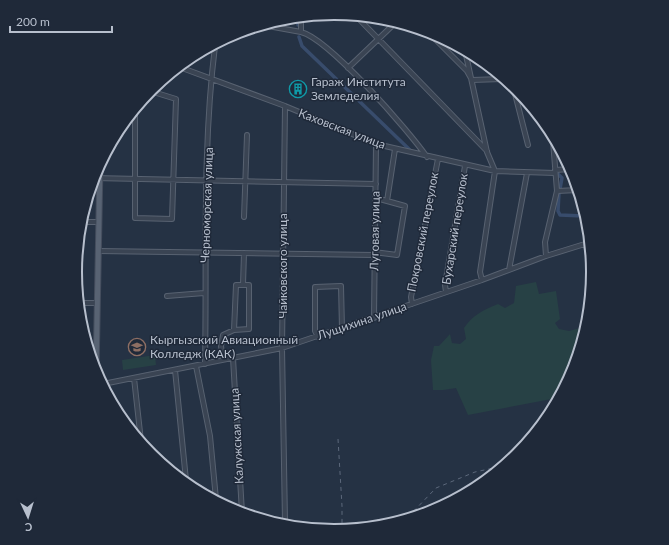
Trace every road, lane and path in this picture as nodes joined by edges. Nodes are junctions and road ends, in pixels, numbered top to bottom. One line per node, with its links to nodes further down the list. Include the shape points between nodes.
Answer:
1 (301, 22): 5 (street)
2 (361, 22): 6 (street)
3 (276, 27): 5 (street)
4 (391, 27): 6 (street)
5 (302, 32): 10 (street, via 321,42)
6 (378, 39): 10 (street); 24 (street)
7 (438, 42): 14 (street, via 467,71)
8 (214, 51): 12 (street, Черноморская улица)
9 (467, 58): 14 (street)
10 (348, 68): 25 (street, via 416,140)
11 (185, 69): 12 (street, Каховская улица)
12 (211, 79): 17 (street, Каховская улица); 35 (street, Черноморская улица)
13 (496, 79): 14 (street)
14 (472, 80): 24 (street)
15 (157, 93): 34 (street, via 176,99)
16 (516, 97): 21 (street)
17 (285, 106): 20 (street, Каховская улица); 37 (street, Чайковского улица)
18 (135, 118): 33 (street)
19 (247, 135): 36 (street)
20 (376, 144): 23 (street, Каховская улица); 38 (street, Луговая улица)
21 (528, 145)
22 (553, 147): 29 (street)
23 (395, 149): 25 (street, Каховская улица); 42 (street)
24 (487, 152): 30 (street)
25 (427, 157): 26 (street, Каховская улица)
26 (438, 159): 27 (street, Каховская улица); 61 (street, Покровский переулок, via 411,297)
27 (465, 166): 30 (street, Каховская улица); 56 (street, Бухарский переулок, via 445,285)
28 (565, 170): 29 (street, Каховская улица)
29 (555, 171): 31 (street, Каховская улица); 40 (street)
30 (495, 172): 31 (street, Каховская улица); 54 (street, via 480,272)
31 (527, 173): 53 (street)
32 (100, 178): 33 (street); 45 (main road)
33 (135, 178): 34 (street); 34 (street, via 135,218 172,219)
34 (174, 180): 35 (street)
35 (207, 180): 36 (street); 48 (street, Черноморская улица)
36 (245, 181): 37 (street); 43 (street)
37 (283, 182): 38 (street); 50 (street, Чайковского улица)
38 (376, 184): 41 (street, Луговая улица)
39 (574, 190): 40 (street)
40 (557, 191): 52 (street, via 545,242)
41 (376, 198): 42 (street); 51 (street, Луговая улица)
42 (386, 200): 51 (street, via 405,206 397,255)
43 (244, 217)
44 (87, 222): 45 (street)
45 (99, 222): 47 (main road)
46 (585, 244): 52 (street, Лущихина улица)
47 (98, 251): 48 (street); 60 (main road)
48 (206, 252): 49 (street); 57 (street, Черноморская улица)
49 (244, 253): 50 (street); 55 (street)
50 (283, 254): 51 (street); 66 (street, Чайковского улица)
51 (374, 254): 62 (street, Луговая улица)
52 (546, 256): 53 (street, Лущихина улица)
53 (509, 270): 54 (street, Лущихина улица)
54 (482, 280): 56 (street, Лущихина улица)
55 (243, 285): 64 (street, via 236,285); 64 (street, via 249,285 249,329)
56 (446, 292): 61 (street, Лущихина улица)
57 (204, 293): 58 (street); 70 (street, Черноморская улица)
58 (167, 296)
59 (84, 303): 60 (street)
60 (97, 303): 67 (main road)
61 (412, 304): 62 (street, Лущихина улица)
62 (374, 318): 63 (street, Лущихина улица)
63 (342, 329): 65 (street, Лущихина улица); 65 (street, via 341,286 315,287 315,331)
64 (234, 330): 69 (street, via 222,336)
65 (318, 337): 66 (street, Лущихина улица)
66 (282, 348): 68 (street, Лущихина улица); 79 (street, Чайковского улица)
67 (96, 357)
68 (233, 358): 69 (street, Лущихина улица); 78 (street, Калужская улица)
69 (223, 360): 70 (street, Лущихина улица)
70 (205, 364): 71 (street, Лущихина улица)
71 (196, 366): 72 (street, Лущихина улица); 77 (street, via 210,436)
72 (175, 370): 73 (street, Лущихина улица); 76 (street)
73 (134, 378): 74 (street, Лущихина улица); 75 (street)
74 (108, 383)
75 (140, 433)
76 (186, 476)
77 (216, 495)
78 (242, 507)
79 (285, 520)

